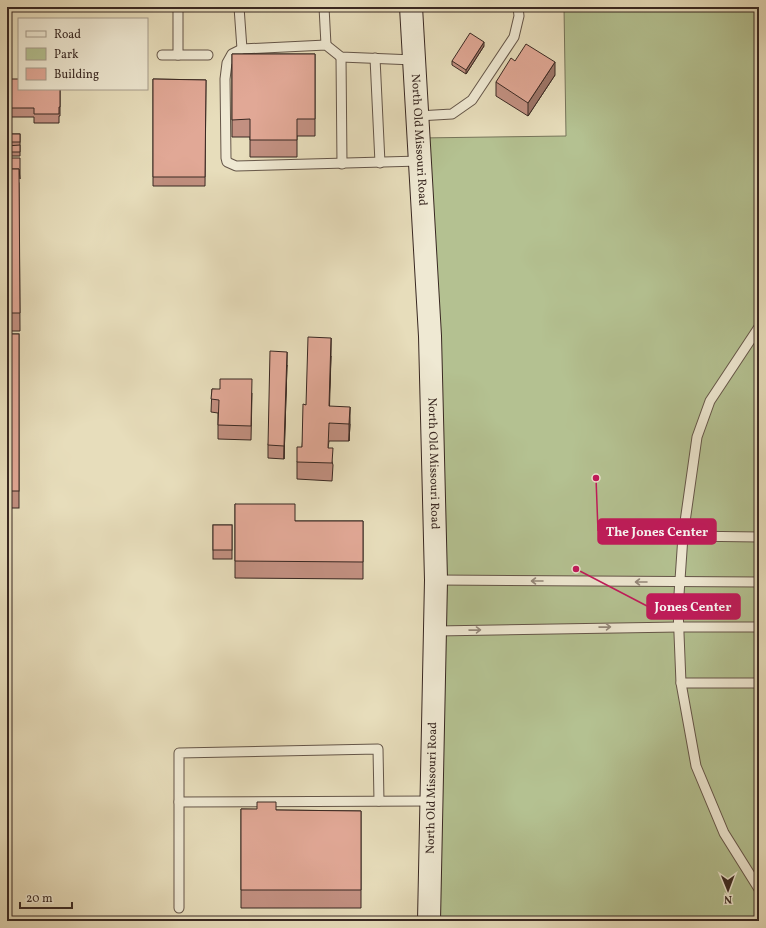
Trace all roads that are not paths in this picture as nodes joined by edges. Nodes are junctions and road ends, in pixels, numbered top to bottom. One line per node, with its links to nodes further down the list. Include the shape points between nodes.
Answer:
1 (178, 7): 9 (lane)
2 (239, 7): 7 (lane)
3 (324, 7): 6 (lane)
4 (411, 7): 13 (main road, North Old Missouri Road)
5 (518, 7): 14 (lane, via 519,16 514,37 472,100 452,114)
6 (326, 45): 7 (lane); 11 (lane)
7 (242, 49): 17 (lane, via 232,54 227,63 227,162 236,166)
8 (162, 55): 9 (lane)
9 (178, 55): 10 (lane)
10 (208, 55)
11 (341, 57): 12 (lane); 17 (lane)
12 (375, 58): 13 (lane); 16 (lane)
13 (414, 60): 14 (main road, North Old Missouri Road)
14 (418, 116): 15 (main road, North Old Missouri Road)
15 (420, 161): 16 (lane); 21 (main road, North Old Missouri Road, via 430,336)
16 (380, 163): 17 (lane)
17 (342, 164)
18 (759, 327): 19 (lane, via 710,402 697,437)
19 (683, 536): 20 (lane); 22 (lane)
20 (759, 537)
21 (436, 580): 22 (lane, one-way to 21); 26 (main road, North Old Missouri Road)
22 (680, 582): 23 (lane); 24 (lane)
23 (759, 582)
24 (679, 627): 25 (lane); 26 (lane, one-way to 24); 27 (lane)
25 (759, 627)
26 (436, 631): 30 (main road, North Old Missouri Road)
27 (681, 682): 28 (lane); 32 (lane, via 696,766 724,833)
28 (759, 683)
29 (379, 801): 30 (lane); 31 (lane); 31 (lane, via 378,749 179,752)
30 (432, 801): 34 (main road, North Old Missouri Road)
31 (180, 802): 33 (lane)
32 (759, 889)
33 (179, 908)
34 (429, 921)

